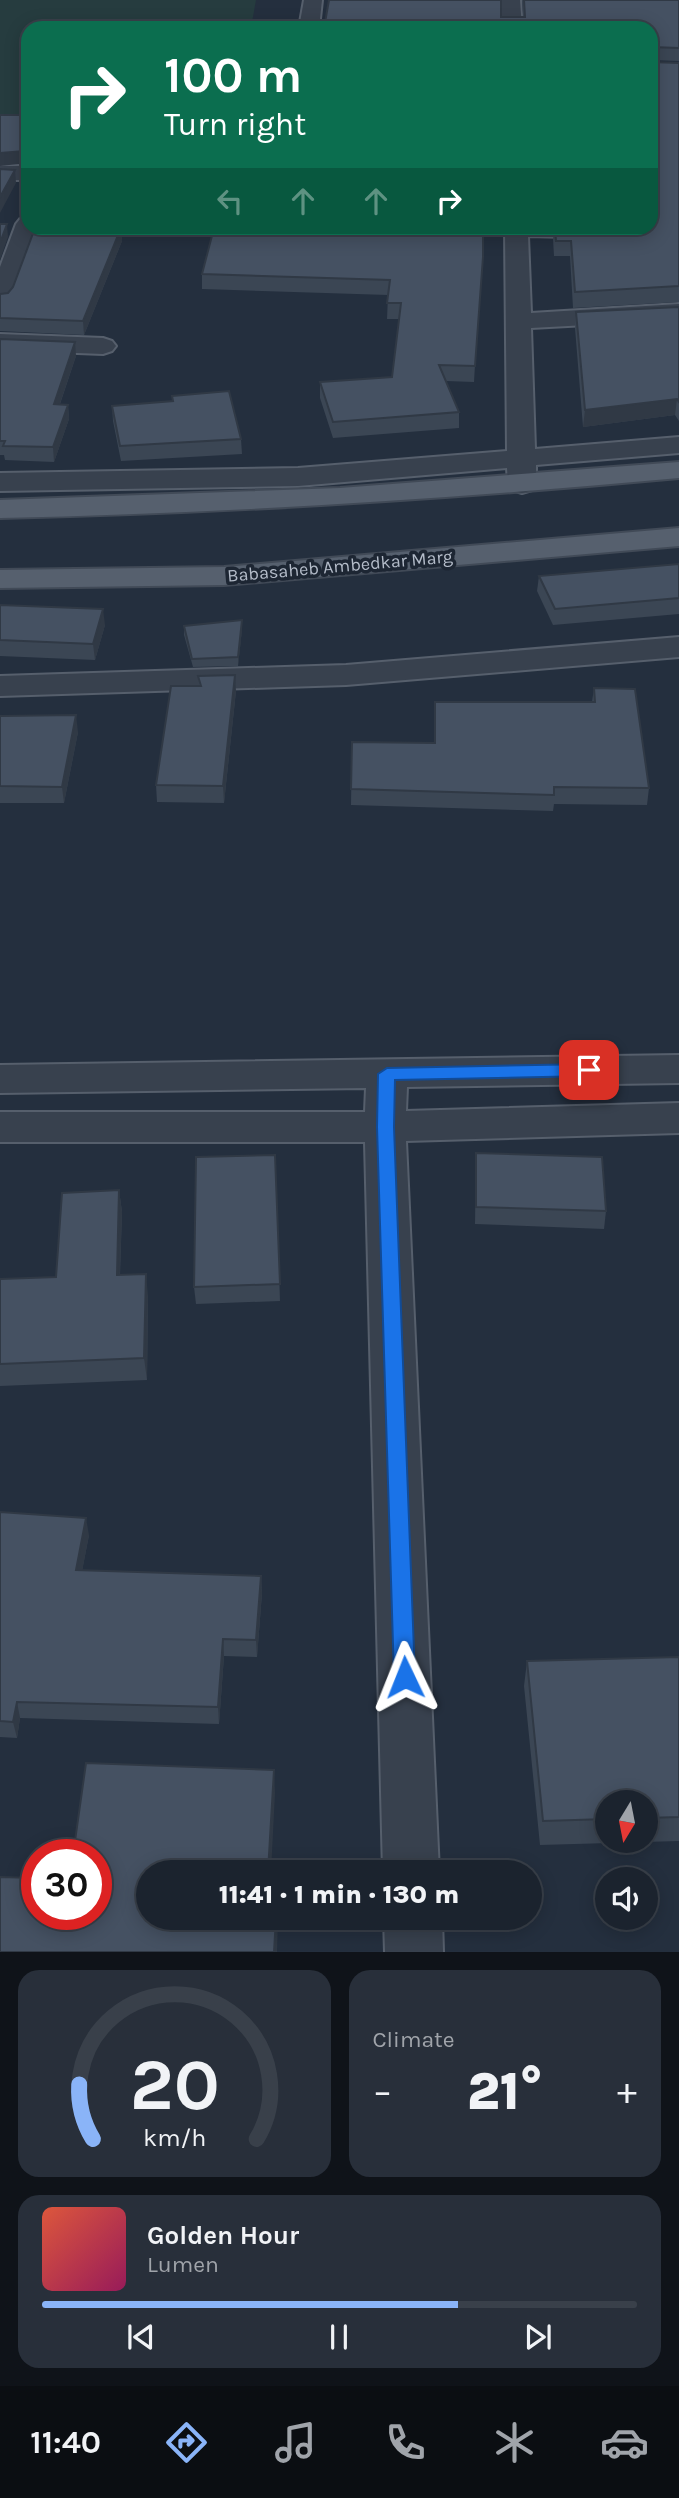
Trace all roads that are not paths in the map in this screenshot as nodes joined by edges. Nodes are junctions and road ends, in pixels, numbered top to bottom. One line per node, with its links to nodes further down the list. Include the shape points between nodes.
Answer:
1 (313, 0): 3 (street)
2 (511, 0): 4 (street)
3 (310, 21)
4 (512, 21)
5 (24, 235): 7 (street)
6 (516, 235): 9 (street)
7 (0, 299)
8 (679, 312): 9 (street)
9 (517, 321): 14 (street)
10 (0, 342): 11 (street)
11 (103, 346)
12 (679, 445): 14 (street)
13 (679, 470): 14 (main road)
14 (522, 473): 15 (street); 16 (main road, via 269,502)
15 (0, 482)
16 (0, 509)
17 (679, 537): 18 (main road, Babasaheb Ambedkar Marg, via 224,576)
18 (0, 579)
19 (679, 647): 20 (street, via 346,675)
20 (0, 687)
21 (679, 1069): 22 (street)
22 (387, 1074): 23 (street); 26 (street)
23 (0, 1079)
24 (679, 1118): 26 (street)
25 (0, 1127): 26 (street)
26 (385, 1127): 27 (street)
27 (411, 1860)
28 (413, 1930): 29 (street)
29 (414, 1952)

